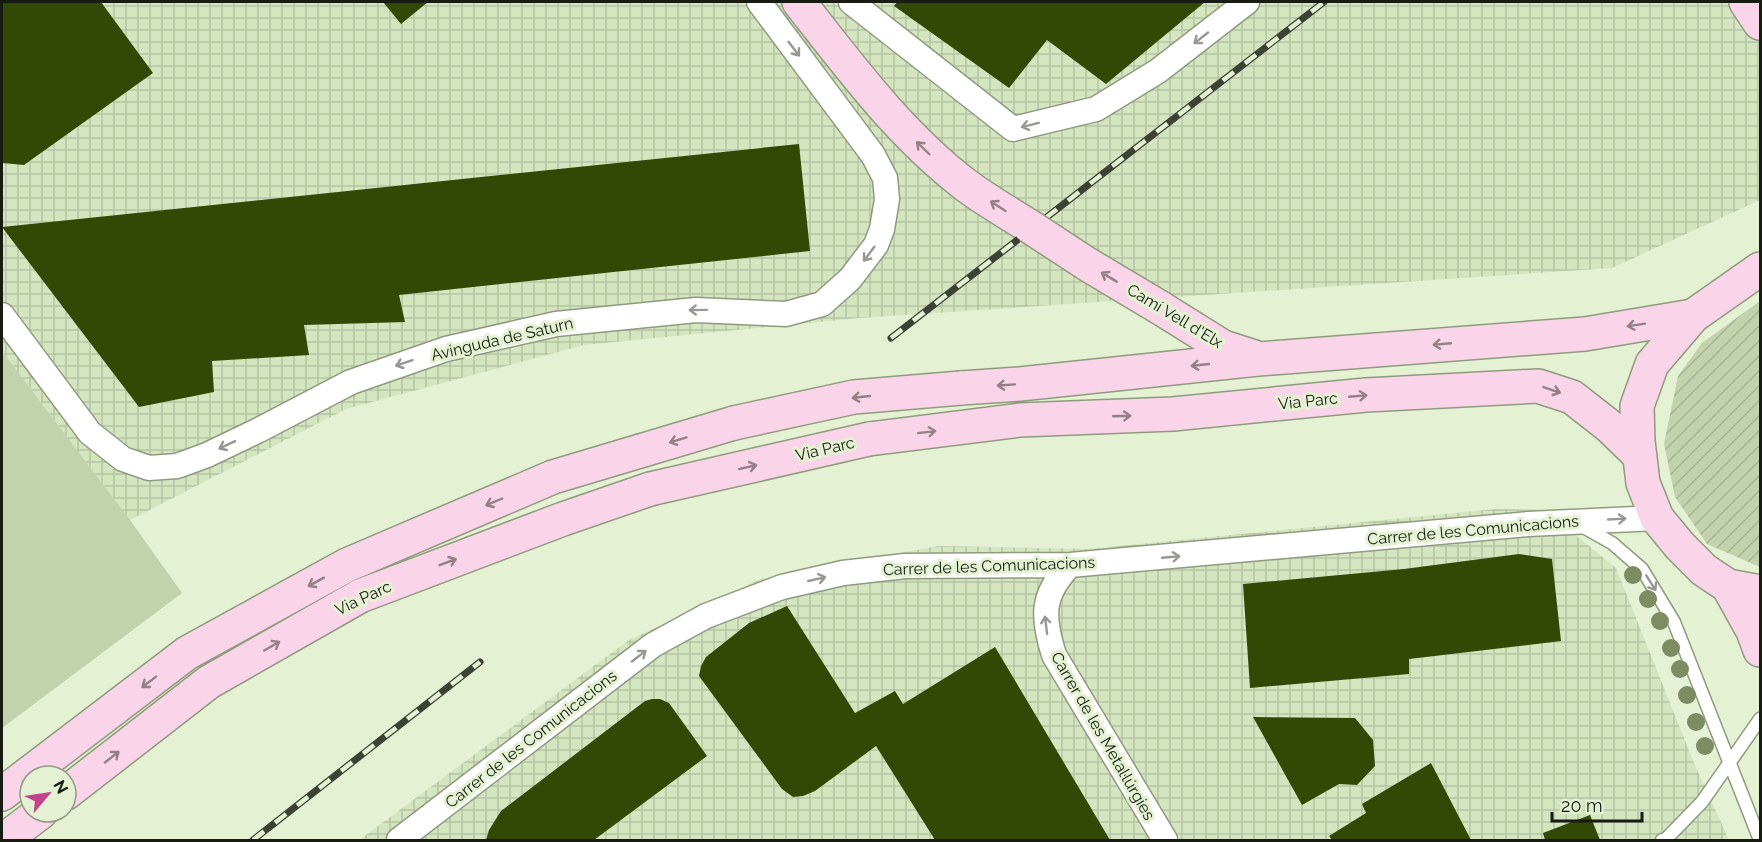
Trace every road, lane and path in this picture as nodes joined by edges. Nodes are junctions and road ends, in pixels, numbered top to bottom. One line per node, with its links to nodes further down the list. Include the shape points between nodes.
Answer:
1 (759, 2): 8 (street, Avinguda de Saturn, one-way to 8, via 873,155 885,178 887,199 876,245 850,279 822,303 786,314 696,310 556,324 446,349 351,382 207,455 177,466 149,468 123,459 90,433)
2 (799, 2): 10 (main road, Camí Vell d'Elx, one-way to 2, bridge, via 1223,346 1159,308 967,186 934,159 866,87)
3 (852, 2): 4 (street, one-way to 3, via 1158,71 1096,109 1013,129)
4 (1247, 2)
5 (1746, 2): 6 (main road)
6 (1761, 23)
7 (1761, 269): 9 (main road)
8 (2, 315)
9 (1694, 316): 10 (main road, Camí Vell d'Elx, one-way to 10, via 1585,334); 11 (main road, via 1652,364 1637,406)
10 (1258, 359): 21 (main road, one-way to 21, bridge, via 854,397 734,423 553,477 347,565 187,653)
11 (1640, 456): 12 (main road, via 1643,483); 20 (main road, Via Parc, one-way to 11, bridge, via 209,682 360,596 650,489 869,439 1020,420 1173,414 1366,395 1538,386 1572,397)
12 (1657, 518): 13 (street, Carrer de les Comunicacions, one-way to 12); 15 (main road, via 1704,570)
13 (1574, 521): 14 (street, Carrer de les Comunicacions, one-way to 13); 19 (lane, one-way to 19, via 1612,543 1642,569 1674,622)
14 (1070, 565): 23 (street, Carrer de les Comunicacions, one-way to 14, via 654,645 706,616 782,587 843,573 904,566); 25 (street, Carrer de les Metal·lúrgies, one-way to 14, via 1054,655 1047,635 1045,615 1049,598)
15 (1728, 586): 16 (main road); 17 (main road)
16 (1761, 592)
17 (1761, 650)
18 (1761, 719): 19 (lane)
19 (1730, 762): 26 (lane, via 1702,802); 27 (lane)
20 (78, 784)
21 (2, 794)
22 (25, 824): 24 (main road)
23 (408, 838)
24 (4, 840)
25 (1165, 840)
26 (1662, 840)
27 (1760, 840)

